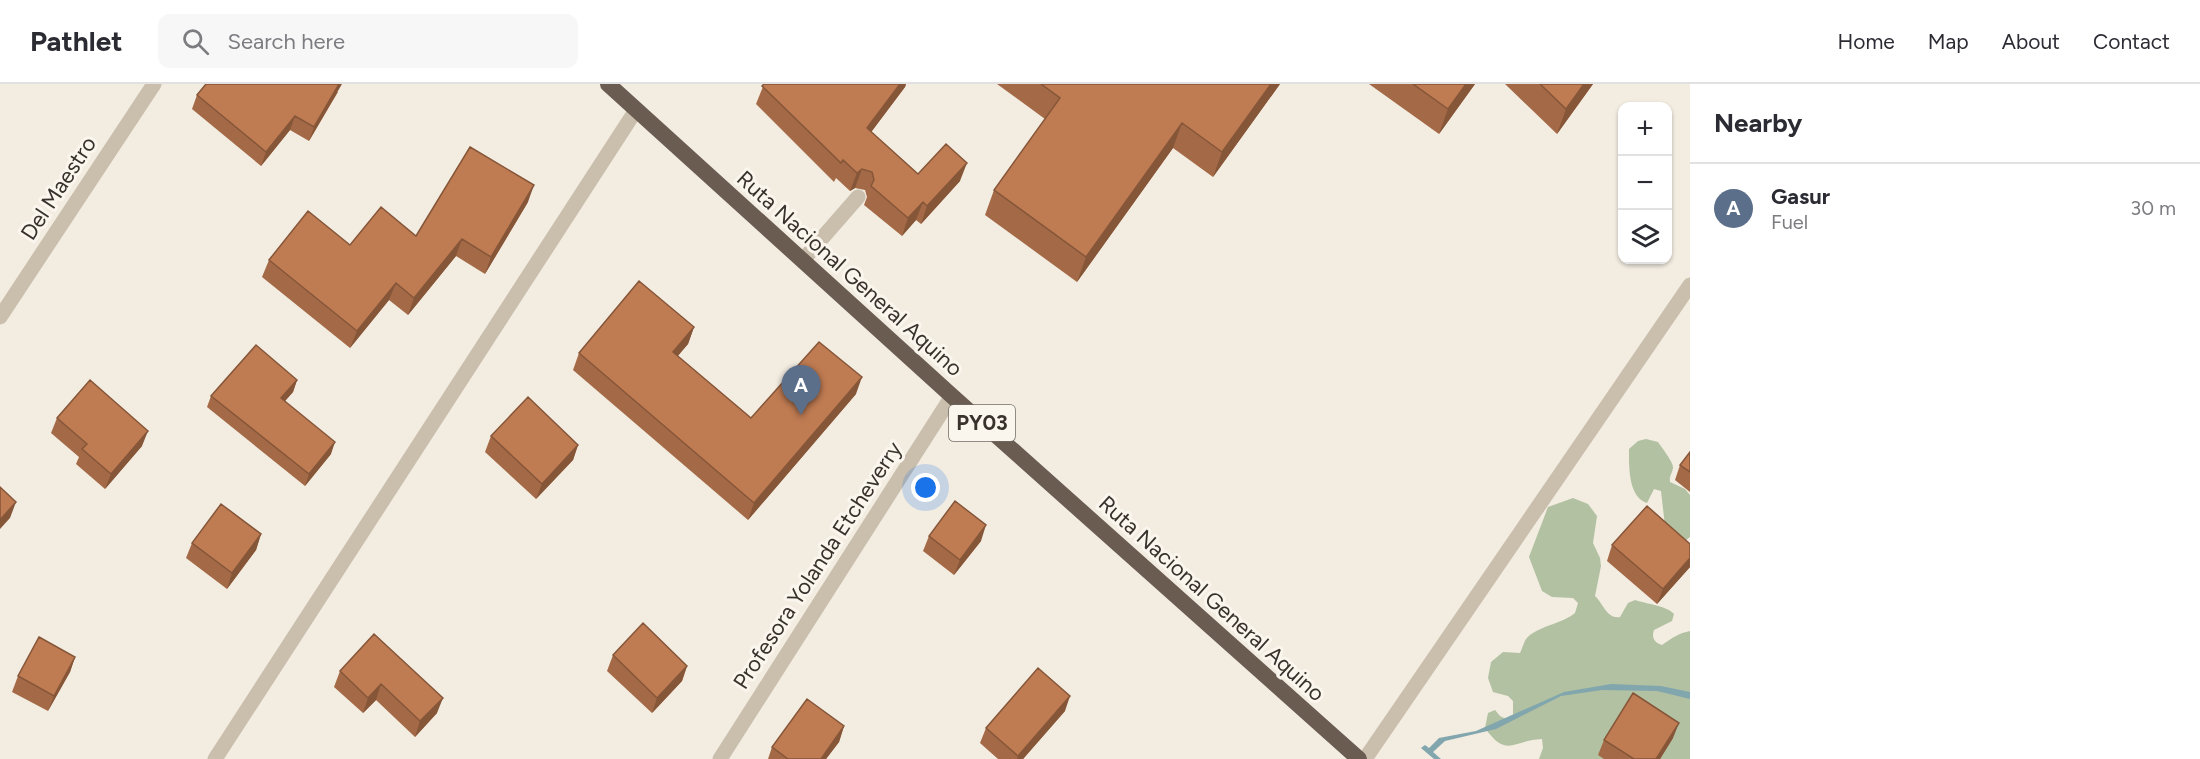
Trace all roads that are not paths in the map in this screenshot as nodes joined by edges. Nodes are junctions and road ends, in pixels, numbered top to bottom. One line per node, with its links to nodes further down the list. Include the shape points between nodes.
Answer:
1 (154, 84): 7 (street, Del Maestro)
2 (608, 84): 3 (highway, Ruta Nacional General Aquino / PY03)
3 (636, 110): 5 (highway, Ruta Nacional General Aquino / PY03); 9 (street)
4 (858, 197): 5 (street)
5 (802, 260): 8 (highway, Ruta Nacional General Aquino / PY03)
6 (1690, 285): 12 (street)
7 (0, 317)
8 (952, 396): 10 (street, Profesora Yolanda Etcheverry); 11 (highway, Ruta Nacional General Aquino / PY03)
9 (215, 759)
10 (720, 759)
11 (1359, 759)
12 (1365, 759)

